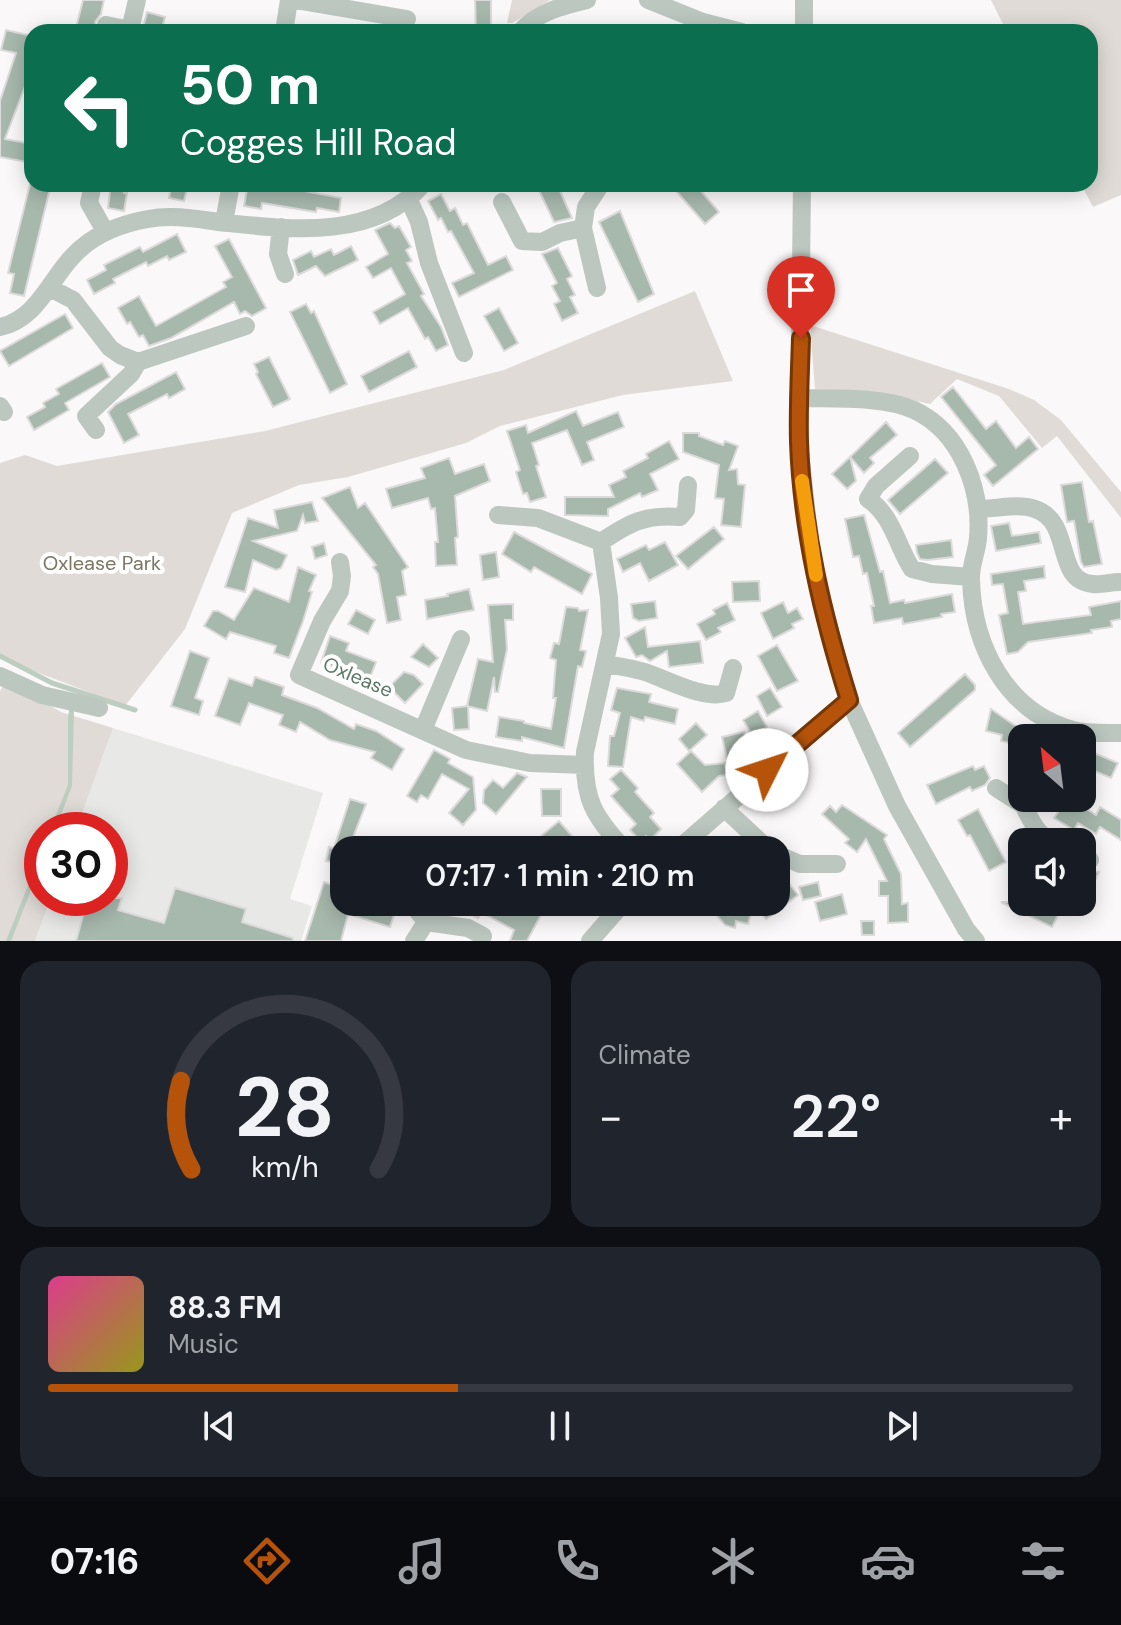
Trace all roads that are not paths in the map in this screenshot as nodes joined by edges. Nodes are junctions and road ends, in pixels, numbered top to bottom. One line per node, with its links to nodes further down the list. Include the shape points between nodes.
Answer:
1 (137, 0): 8 (street)
2 (289, 0): 9 (street)
3 (295, 0): 7 (street)
4 (587, 0): 10 (street, via 563,5)
5 (648, 0): 11 (street)
6 (804, 0): 12 (street)
7 (407, 19)
8 (131, 24)
9 (285, 24)
10 (529, 24)
11 (711, 24)
12 (804, 24)
13 (91, 192): 23 (street, via 89,203)
14 (230, 192): 20 (street)
15 (416, 192): 18 (street)
16 (596, 192): 22 (street, via 586,207)
17 (802, 192): 31 (street)
18 (409, 200): 21 (street, via 363,222); 29 (street)
19 (502, 202): 22 (street, via 522,241 542,242)
20 (224, 222): 21 (street); 23 (street, via 175,217)
21 (281, 227): 24 (street, via 278,254)
22 (583, 228): 26 (street)
23 (105, 231): 25 (street, via 74,254)
24 (285, 274)
25 (50, 288): 28 (street, via 20,318); 30 (street, via 73,300 110,348)
26 (597, 288)
27 (246, 326): 30 (street)
28 (0, 327)
29 (464, 353)
30 (138, 362): 32 (street, via 86,416)
31 (799, 398): 35 (street, via 900,405 915,411 955,446); 45 (street, via 811,551)
32 (96, 430)
33 (910, 456): 39 (street, via 868,499 889,522 912,569)
34 (688, 485): 37 (street, via 686,510 680,517 640,519)
35 (978, 509): 39 (street); 40 (street, via 1024,506 1044,512 1060,531 1070,571 1091,584)
36 (498, 515): 37 (street, via 538,518)
37 (601, 542): 42 (street, via 611,634)
38 (340, 562): 48 (street, Oxlease, via 340,591 299,675)
39 (971, 577): 47 (street, via 974,615 994,669 1014,695)
40 (1119, 582)
41 (461, 639): 48 (street)
42 (606, 664): 43 (street, via 716,695 726,693); 51 (street)
43 (733, 668)
44 (0, 676): 46 (street, via 42,695)
45 (849, 700): 54 (street); 66 (street, via 897,806)
46 (99, 708)
47 (1055, 724)
48 (423, 730): 51 (street, Oxlease, via 488,756)
49 (1121, 733): 50 (street)
50 (1096, 734)
51 (585, 765): 55 (street, via 593,811)
52 (996, 788): 53 (street)
53 (1008, 793)
54 (724, 808): 56 (street); 57 (street)
55 (612, 836)
56 (693, 836)
57 (754, 836)
58 (790, 860): 59 (street)
59 (837, 864)
60 (422, 916): 62 (street)
61 (612, 916): 65 (street)
62 (426, 922): 63 (street, via 468,928); 64 (street)
63 (483, 936)
64 (414, 941)
65 (590, 941)
66 (976, 941)

